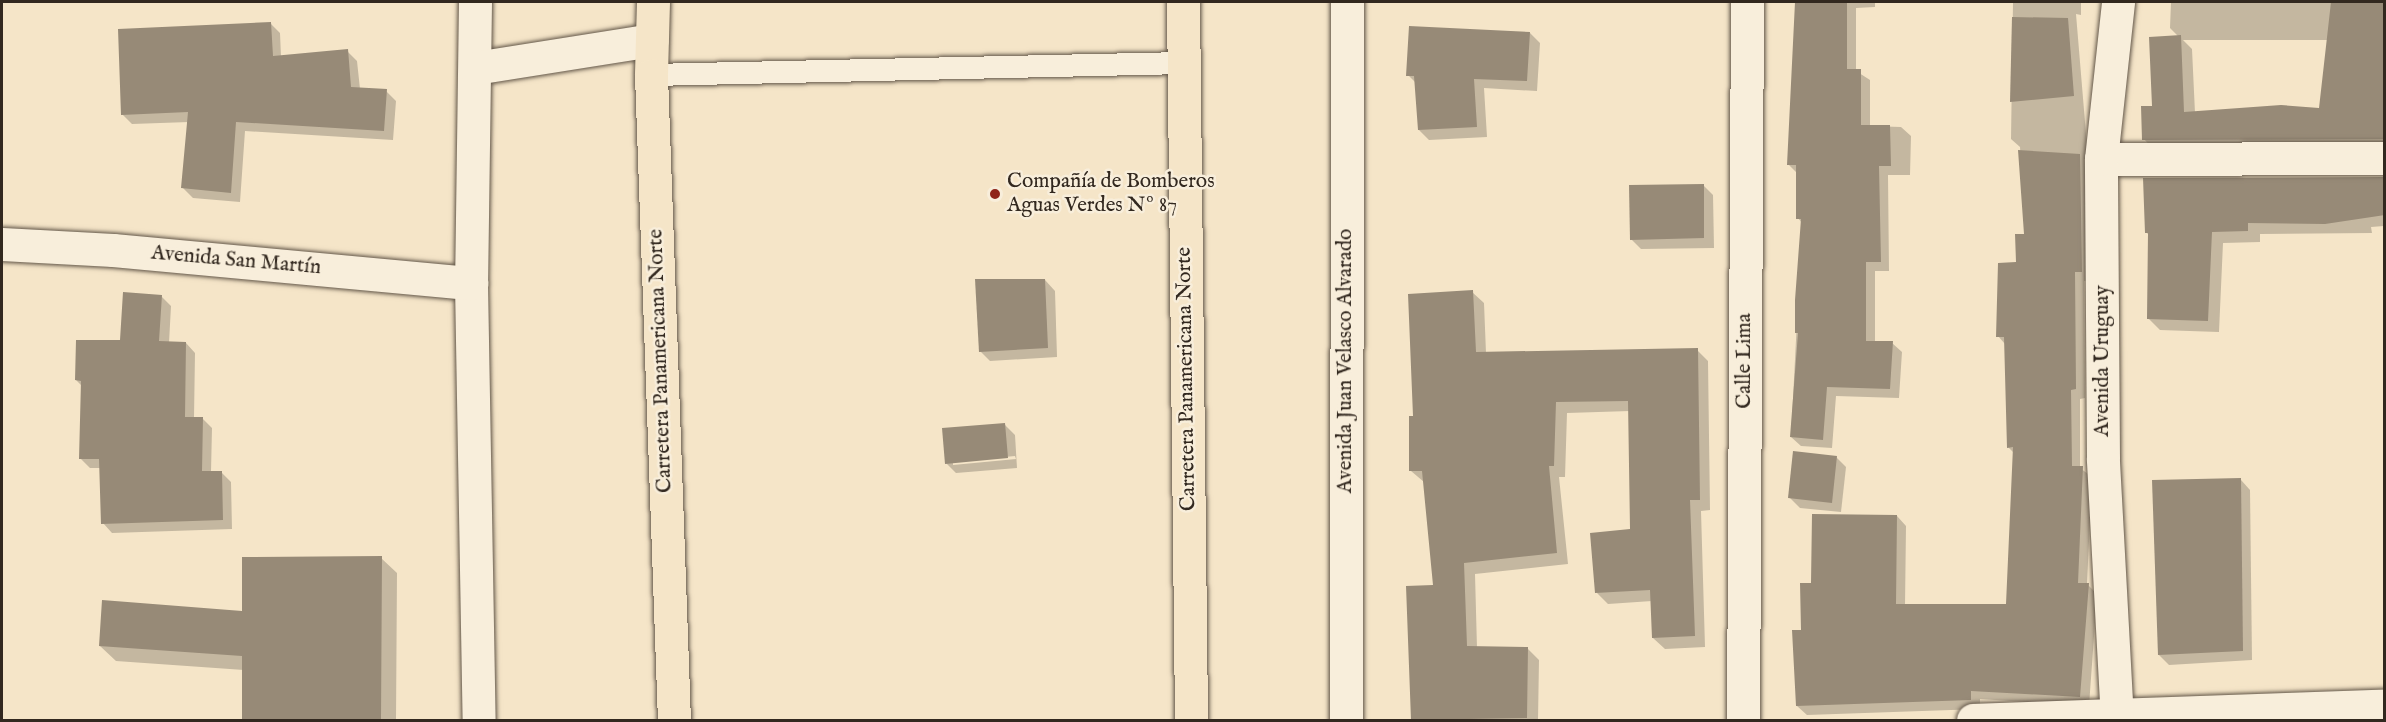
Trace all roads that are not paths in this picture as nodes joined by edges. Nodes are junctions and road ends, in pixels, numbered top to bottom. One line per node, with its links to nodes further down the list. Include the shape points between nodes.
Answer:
1 (475, 2): 9 (street)
2 (654, 2): 7 (main road, Carretera Panamericana Norte)
3 (1183, 2): 8 (main road, Carretera Panamericana Norte)
4 (1347, 2): 20 (street, Avenida Juan Velasco Alvarado)
5 (1747, 2): 21 (street, Calle Lima)
6 (2118, 2): 12 (street, Avenida Uruguay)
7 (652, 40): 9 (street); 10 (main road, Carretera Panamericana Norte)
8 (1184, 63): 10 (lane); 19 (main road, Carretera Panamericana Norte)
9 (475, 68): 14 (street)
10 (651, 75): 18 (main road, Carretera Panamericana Norte)
11 (2385, 158): 12 (street)
12 (2101, 159): 16 (street, Avenida Uruguay, via 2103,458)
13 (2, 244): 14 (street, Avenida San Martín, via 114,250)
14 (471, 283): 17 (street)
15 (2385, 706): 16 (street)
16 (2117, 718): 22 (street)
17 (479, 720)
18 (674, 720)
19 (1191, 720)
20 (1346, 720)
21 (1743, 720)
22 (1972, 720)

